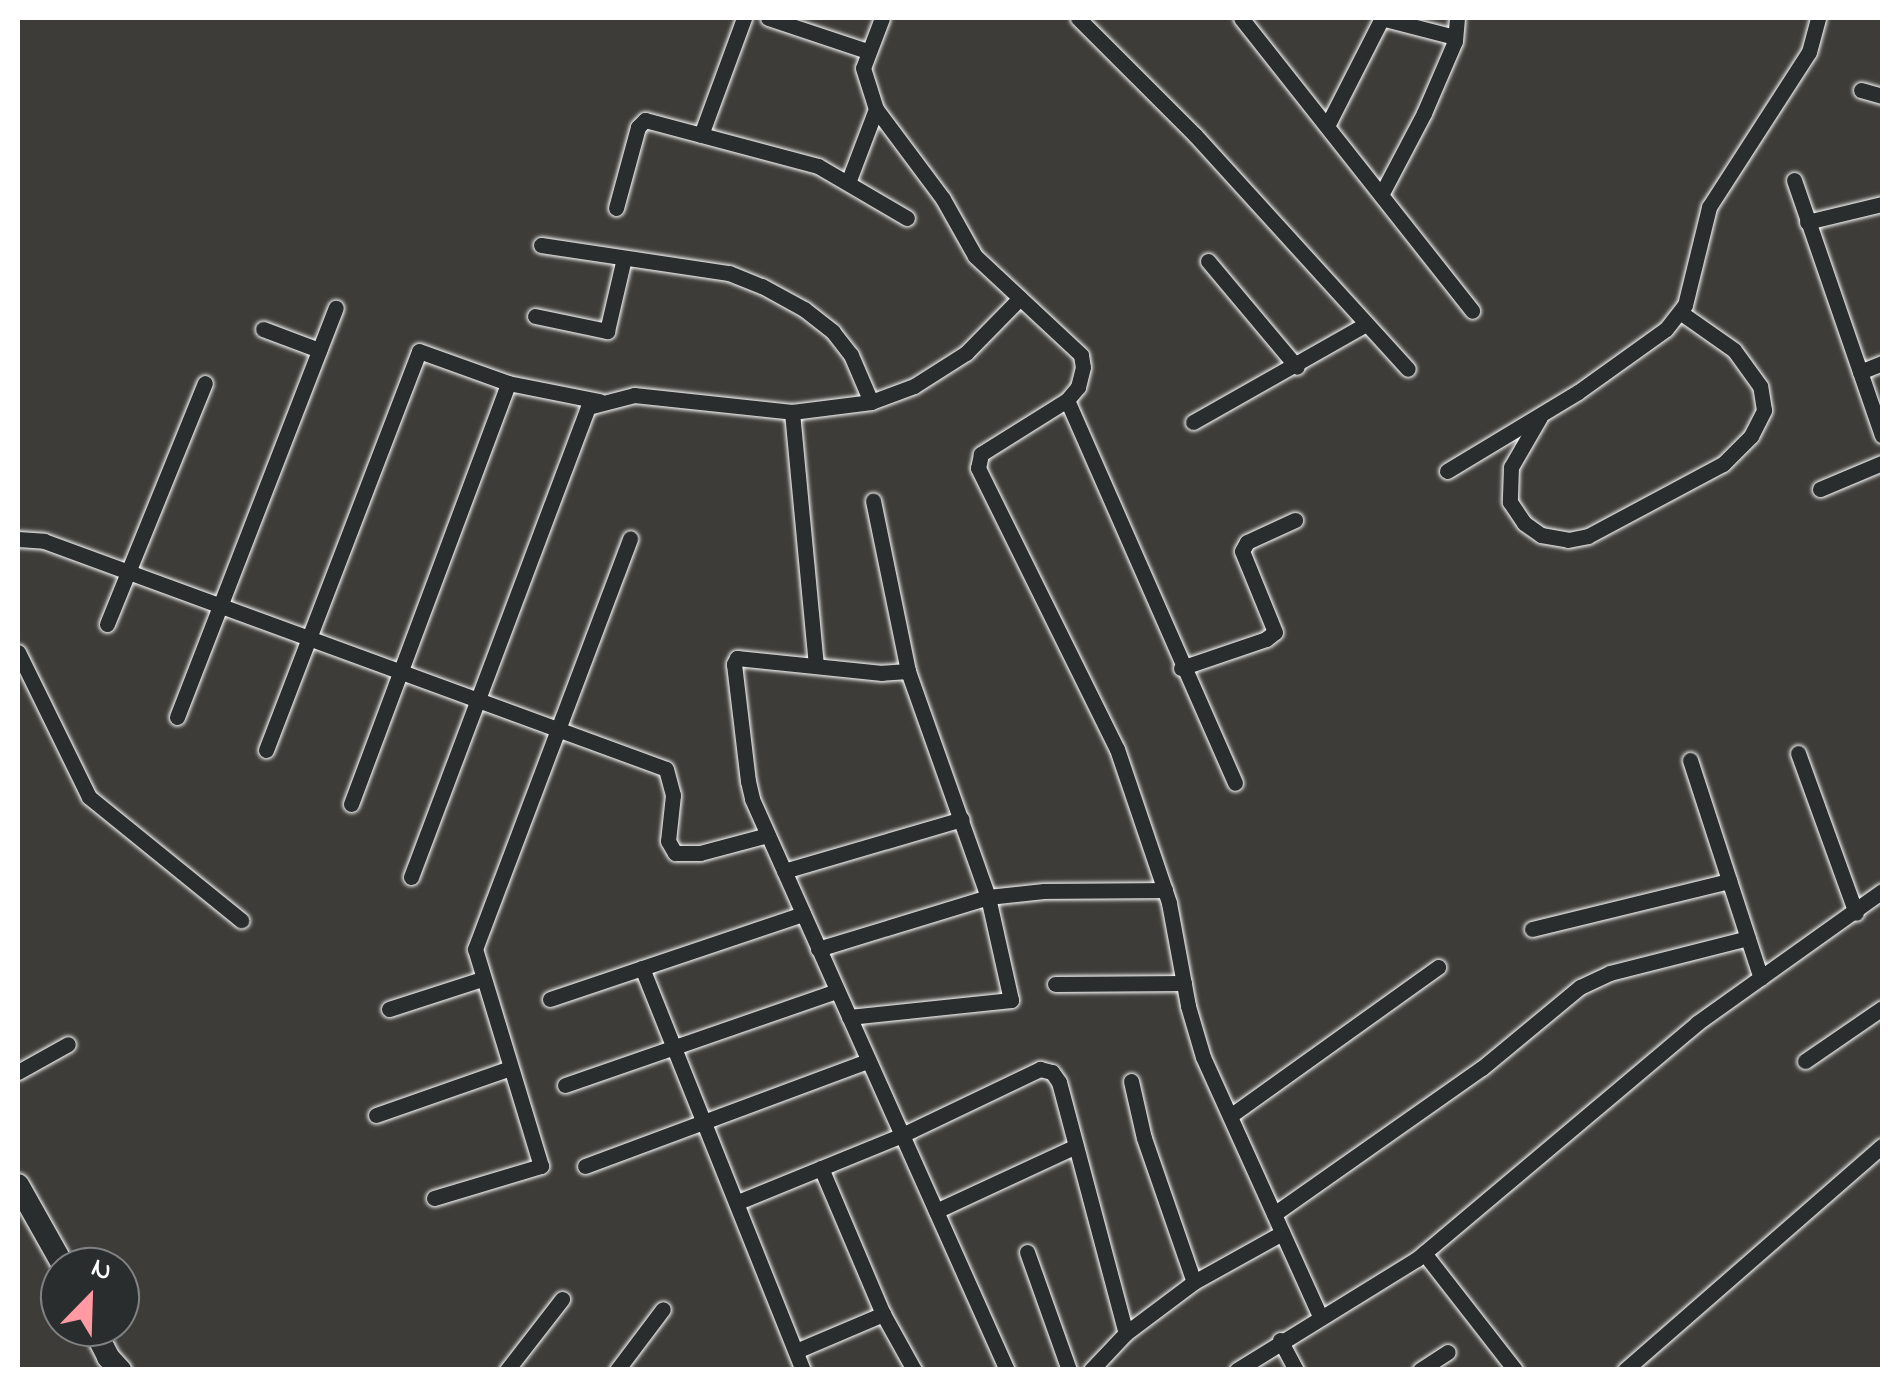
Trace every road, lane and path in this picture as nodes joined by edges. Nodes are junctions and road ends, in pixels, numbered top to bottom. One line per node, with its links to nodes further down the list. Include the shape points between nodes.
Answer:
1 (744, 18): 15 (street)
2 (768, 18): 10 (street)
3 (882, 18): 10 (street)
4 (1078, 18): 31 (street, via 1195,135)
5 (1241, 18): 14 (street)
6 (1382, 18): 9 (street); 14 (street)
7 (1457, 18): 9 (street)
8 (1818, 18): 29 (street, via 1809,52 1709,208)
9 (1455, 37): 18 (street)
10 (867, 50): 13 (street, via 863,68)
11 (1861, 90): 12 (street)
12 (1882, 96)
13 (876, 109): 16 (street); 26 (street, via 975,256)
14 (1327, 126): 18 (street)
15 (700, 135): 16 (street); 20 (street, via 645,120)
16 (849, 180): 21 (street)
17 (1794, 180): 22 (street)
18 (1381, 195): 28 (street)
19 (1882, 204): 22 (street)
20 (616, 208)
21 (907, 218)
22 (1807, 222): 37 (street)
23 (540, 246): 24 (street)
24 (624, 258): 30 (street, via 607,331); 42 (street, via 729,274 804,309 851,355)
25 (1208, 261): 35 (street)
26 (1020, 298): 40 (street, via 1081,355 1078,386); 42 (street, via 966,353 914,386)
27 (336, 308): 33 (street)
28 (1472, 311)
29 (1680, 312): 44 (street, via 1666,329); 44 (street, via 1734,350 1760,386 1764,410 1758,423 1723,464 1588,536 1541,535 1510,502 1511,467)
30 (535, 316)
31 (1366, 324): 35 (street); 36 (street)
32 (263, 329): 33 (street)
33 (319, 350): 55 (street)
34 (1882, 363): 37 (street)
35 (1297, 367): 45 (street)
36 (1408, 369)
37 (1860, 372): 46 (street)
38 (508, 382): 41 (street); 57 (street, via 419,352); 61 (street)
39 (205, 383): 54 (street)
40 (1067, 400): 60 (street); 76 (street, via 981,454 978,468 1118,749)
41 (598, 401): 43 (street, via 634,395); 63 (street, via 588,407)
42 (871, 402): 43 (street)
43 (792, 412): 59 (street)
44 (1542, 414): 48 (street)
45 (1193, 422)
46 (1882, 435)
47 (1882, 463): 49 (street)
48 (1447, 471)
49 (1820, 489)
50 (872, 502): 62 (street)
51 (1295, 520): 60 (street, via 1247,542 1242,551 1275,632)
52 (630, 538): 65 (street)
53 (18, 539): 54 (street, via 44,541)
54 (128, 571): 55 (street); 56 (street)
55 (218, 604): 57 (street); 64 (street)
56 (107, 624)
57 (310, 637): 61 (street); 66 (street)
58 (18, 652): 81 (street, via 89,797)
59 (816, 665): 62 (street); 72 (street, via 744,656 734,664 748,781)
60 (1182, 668): 69 (street)
61 (401, 670): 63 (street); 70 (street)
62 (908, 670): 71 (street)
63 (478, 698): 65 (street); 74 (street)
64 (177, 717)
65 (560, 728): 72 (street, via 666,769 674,852 700,853); 88 (street, via 479,933 475,949)
66 (266, 750)
67 (1798, 753): 79 (street)
68 (1690, 760): 75 (street)
69 (1235, 783)
70 (351, 804)
71 (962, 820): 73 (street); 78 (street)
72 (768, 835): 73 (street)
73 (784, 871): 80 (street)
74 (411, 876)
75 (1729, 881): 82 (street); 83 (street)
76 (1165, 890): 78 (street); 89 (street)
77 (1882, 891): 79 (street)
78 (988, 898): 84 (street); 95 (street, via 1011,1000)
79 (1856, 913): 87 (street)
80 (802, 914): 84 (street); 86 (street)
81 (241, 920)
82 (1532, 929)
83 (1748, 938): 87 (street); 116 (street, via 1610,973 1580,988 1482,1068)
84 (818, 949): 91 (street)
85 (1438, 967): 105 (street)
86 (642, 968): 92 (street); 97 (street)
87 (1761, 978): 120 (street, via 1697,1023)
88 (482, 979): 94 (street); 100 (street)
89 (1184, 983): 90 (street); 105 (street, via 1203,1057)
90 (1055, 984)
91 (838, 991): 95 (street); 97 (street)
92 (550, 999)
93 (1882, 1008): 99 (street)
94 (388, 1010)
95 (849, 1017): 98 (street)
96 (68, 1044): 101 (street)
97 (674, 1047): 103 (street); 106 (street)
98 (868, 1060): 106 (street); 107 (street)
99 (1805, 1061)
100 (510, 1068): 104 (street); 113 (street, via 541,1166)
101 (18, 1072)
102 (1131, 1081): 121 (street)
103 (565, 1084)
104 (376, 1115)
105 (1230, 1116): 116 (street)
106 (706, 1124): 110 (street); 114 (street)
107 (902, 1135): 108 (street, via 1040,1069 1059,1082); 111 (street); 115 (street)
108 (1076, 1146): 115 (street); 126 (street)
109 (1882, 1146): 143 (street)
110 (585, 1166)
111 (822, 1168): 114 (street); 124 (street)
112 (18, 1186): 118 (street)
113 (434, 1198)
114 (738, 1202): 129 (street)
115 (936, 1211): 136 (street)
116 (1274, 1214): 117 (street)
117 (1282, 1233): 121 (street); 125 (street)
118 (53, 1247)
119 (1027, 1252): 137 (street)
120 (1424, 1253): 125 (street); 142 (street)
121 (1194, 1282): 126 (street)
122 (562, 1298): 132 (street)
123 (663, 1310): 133 (street)
124 (882, 1314): 129 (street); 135 (street)
125 (1320, 1316): 127 (street)
126 (1126, 1333): 138 (street)
127 (1280, 1340): 139 (street); 140 (street)
128 (103, 1347): 131 (street)
129 (796, 1351): 134 (street)
130 (1448, 1352): 141 (street)
131 (120, 1370)
132 (507, 1370)
133 (617, 1370)
134 (803, 1370)
135 (914, 1370)
136 (1007, 1370)
137 (1069, 1370)
138 (1090, 1370)
139 (1237, 1370)
140 (1296, 1370)
141 (1420, 1370)
142 (1515, 1370)
143 (1625, 1370)

